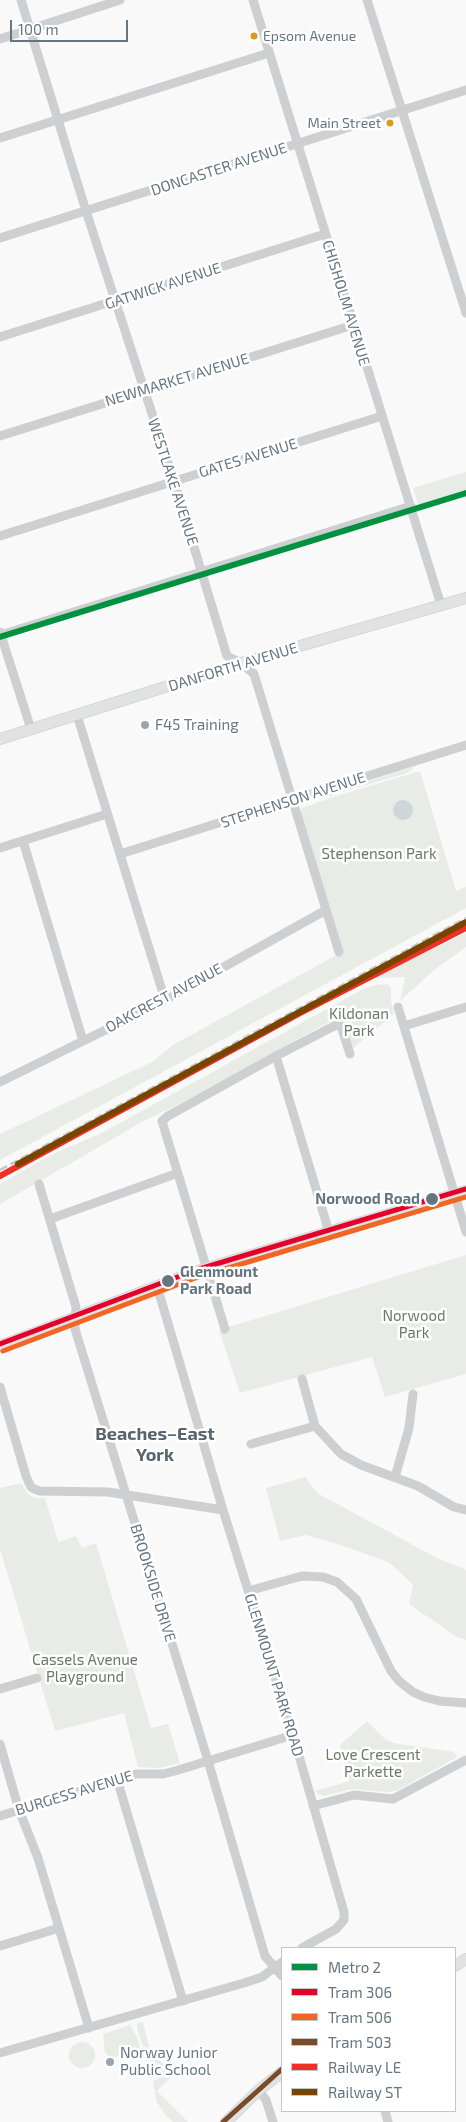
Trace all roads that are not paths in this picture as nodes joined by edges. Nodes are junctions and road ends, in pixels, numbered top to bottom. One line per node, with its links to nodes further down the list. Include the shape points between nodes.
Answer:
1 (21, 0): 5 (street, WESTLAKE AVENUE)
2 (120, 0): 5 (street)
3 (253, 0): 7 (street, CHISHOLM AVENUE)
4 (367, 0): 9 (street)
5 (30, 29): 6 (street); 10 (street, WESTLAKE AVENUE)
6 (0, 39)
7 (269, 53): 10 (street); 12 (street, CHISHOLM AVENUE)
8 (466, 90): 9 (street, DONCASTER AVENUE)
9 (402, 110): 12 (street, DONCASTER AVENUE); 17 (street)
10 (58, 120): 11 (street); 13 (street, WESTLAKE AVENUE)
11 (0, 138)
12 (297, 144): 13 (street, DONCASTER AVENUE); 14 (street, CHISHOLM AVENUE)
13 (86, 211): 15 (street, DONCASTER AVENUE); 16 (street, WESTLAKE AVENUE)
14 (325, 234): 16 (street, GATWICK AVENUE); 18 (street, CHISHOLM AVENUE)
15 (0, 238)
16 (115, 301): 19 (street, GATWICK AVENUE); 20 (street, WESTLAKE AVENUE)
17 (466, 313)
18 (354, 325): 20 (street, NEWMARKET AVENUE); 21 (street, CHISHOLM AVENUE)
19 (0, 337)
20 (144, 391): 22 (street, NEWMARKET AVENUE); 23 (street, WESTLAKE AVENUE)
21 (382, 416): 23 (street, GATES AVENUE); 24 (street, CHISHOLM AVENUE)
22 (0, 436)
23 (174, 481): 25 (street, GATES AVENUE); 26 (street, WESTLAKE AVENUE)
24 (411, 506): 26 (street); 28 (street, CHISHOLM AVENUE)
25 (0, 536)
26 (202, 573): 29 (street); 30 (street, WESTLAKE AVENUE, via 227,656)
27 (466, 598): 28 (main road, DANFORTH AVENUE)
28 (441, 605): 30 (main road, DANFORTH AVENUE)
29 (0, 634): 32 (street)
30 (241, 663): 31 (main road, DANFORTH AVENUE); 35 (street, WESTLAKE AVENUE, via 254,674)
31 (77, 715): 32 (main road, DANFORTH AVENUE); 36 (street)
32 (31, 729): 33 (main road, DANFORTH AVENUE)
33 (0, 739)
34 (466, 745): 35 (street, STEPHENSON AVENUE)
35 (292, 800): 39 (street, STEPHENSON AVENUE); 40 (street, WESTLAKE AVENUE)
36 (106, 814): 37 (street); 39 (street)
37 (23, 840): 38 (street); 46 (street)
38 (0, 848)
39 (120, 854): 42 (street)
40 (326, 910): 41 (street, WESTLAKE AVENUE); 42 (street, OAKCREST AVENUE)
41 (339, 952)
42 (165, 1000): 46 (street, OAKCREST AVENUE)
43 (398, 1007): 45 (street)
44 (466, 1007): 45 (street)
45 (404, 1026): 53 (street)
46 (83, 1041): 49 (street, OAKCREST AVENUE)
47 (350, 1054): 48 (street, via 341,1026 336,1025)
48 (276, 1056): 50 (street, via 162,1121); 55 (street)
49 (1, 1079)
50 (178, 1172): 54 (street); 57 (street)
51 (39, 1184): 54 (street, BROOKSIDE DRIVE)
52 (466, 1191): 53 (main road)
53 (455, 1194): 55 (main road); 56 (street)
54 (50, 1219): 59 (street, BROOKSIDE DRIVE, via 76,1307)
55 (329, 1232): 57 (main road)
56 (466, 1232)
57 (206, 1268): 58 (main road); 60 (street)
58 (157, 1286): 59 (main road); 69 (street, GLENMOUNT PARK ROAD)
59 (76, 1318): 61 (main road); 68 (street, BROOKSIDE DRIVE, via 75,1329)
60 (225, 1328)
61 (0, 1346)
62 (302, 1379): 65 (street)
63 (0, 1387): 68 (street, via 31,1487 40,1491 108,1492)
64 (413, 1394): 67 (street, via 409,1428)
65 (316, 1426): 66 (street); 67 (street, via 332,1446 350,1460)
66 (251, 1444)
67 (395, 1477): 70 (street)
68 (126, 1496): 69 (street); 78 (street, BROOKSIDE DRIVE)
69 (223, 1510): 71 (street, GLENMOUNT PARK ROAD)
70 (466, 1510)
71 (248, 1591): 74 (street, via 302,1576 323,1577 337,1582 356,1599 398,1681 424,1697); 75 (street, GLENMOUNT PARK ROAD)
72 (37, 1678): 73 (street)
73 (0, 1689)
74 (466, 1703)
75 (293, 1735): 78 (street, BURGESS AVENUE); 80 (street, GLENMOUNT PARK ROAD)
76 (0, 1744): 81 (street)
77 (466, 1760): 80 (street, via 393,1799 354,1795)
78 (208, 1762): 79 (street, BURGESS AVENUE, via 163,1774 136,1774); 86 (street, BROOKSIDE DRIVE, via 265,1956)
79 (117, 1780): 81 (street, BURGESS AVENUE); 87 (street)
80 (312, 1806): 85 (street, GLENMOUNT PARK ROAD, via 344,1920 336,1929)
81 (19, 1810): 82 (street, BURGESS AVENUE); 83 (street, via 38,1858)
82 (0, 1816)
83 (59, 1928): 84 (street); 88 (street)
84 (0, 1946)
85 (304, 1947)
86 (279, 1966): 87 (street, via 262,1978)
87 (182, 2001): 88 (street)
88 (89, 2028): 89 (street)
89 (0, 2053)
90 (281, 2073): 91 (main road)
91 (259, 2090): 92 (main road); 93 (street)
92 (226, 2122)
93 (273, 2122)

